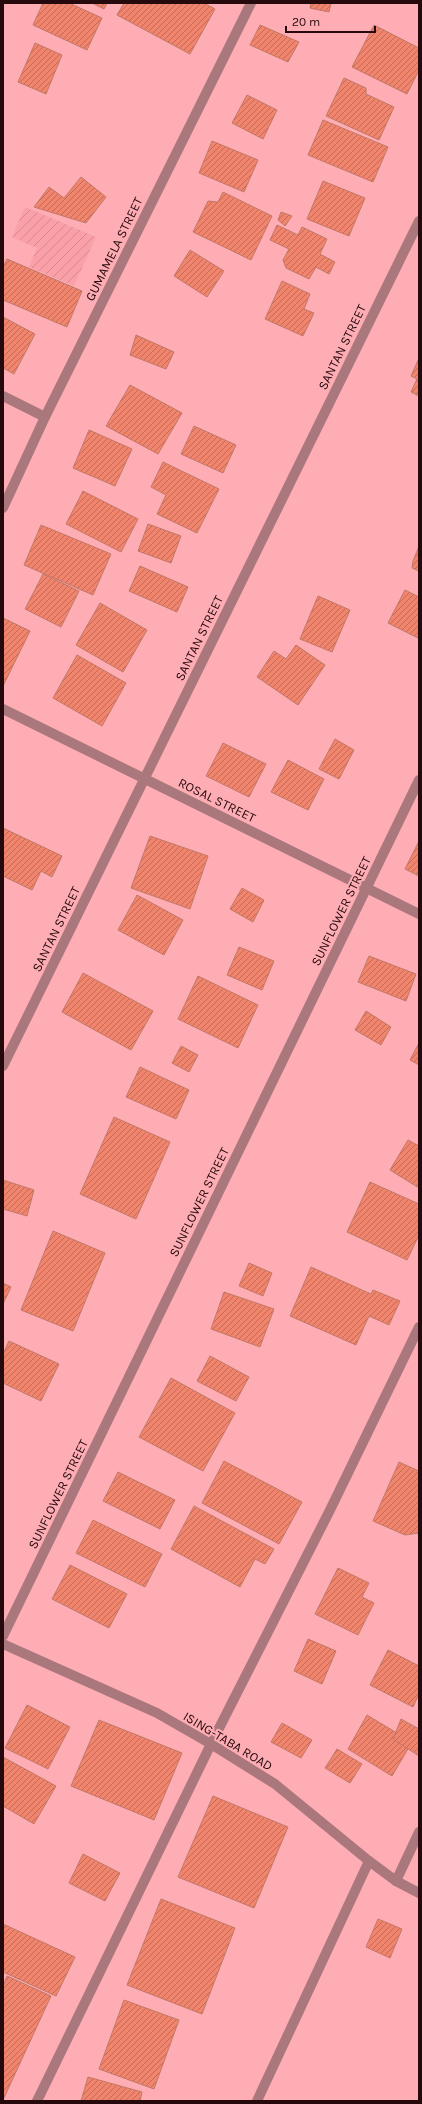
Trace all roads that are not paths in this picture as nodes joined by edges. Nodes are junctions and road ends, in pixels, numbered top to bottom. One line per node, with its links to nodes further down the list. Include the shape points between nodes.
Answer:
1 (251, 3): 4 (street, GUMAMELA STREET)
2 (419, 222): 7 (street, SANTAN STREET)
3 (3, 396): 4 (street)
4 (45, 417): 5 (street, GUMAMELA STREET)
5 (3, 508)
6 (3, 709): 7 (street, ROSAL STREET)
7 (144, 779): 9 (street, ROSAL STREET); 11 (street, SANTAN STREET)
8 (419, 780): 9 (street, SUNFLOWER STREET)
9 (366, 888): 10 (street, ROSAL STREET); 13 (street, SUNFLOWER STREET)
10 (419, 914)
11 (3, 1066)
12 (419, 1327): 15 (street, via 330,1510)
13 (3, 1636)
14 (3, 1644): 15 (street, ISING-TABA ROAD, via 157,1713)
15 (211, 1744): 17 (street, ISING-TABA ROAD, via 275,1784); 20 (street)
16 (419, 1832): 18 (street)
17 (369, 1861): 18 (street, ISING-TABA ROAD); 21 (street)
18 (396, 1881): 19 (street, ISING-TABA ROAD)
19 (419, 1893)
20 (37, 2101)
21 (258, 2101)

